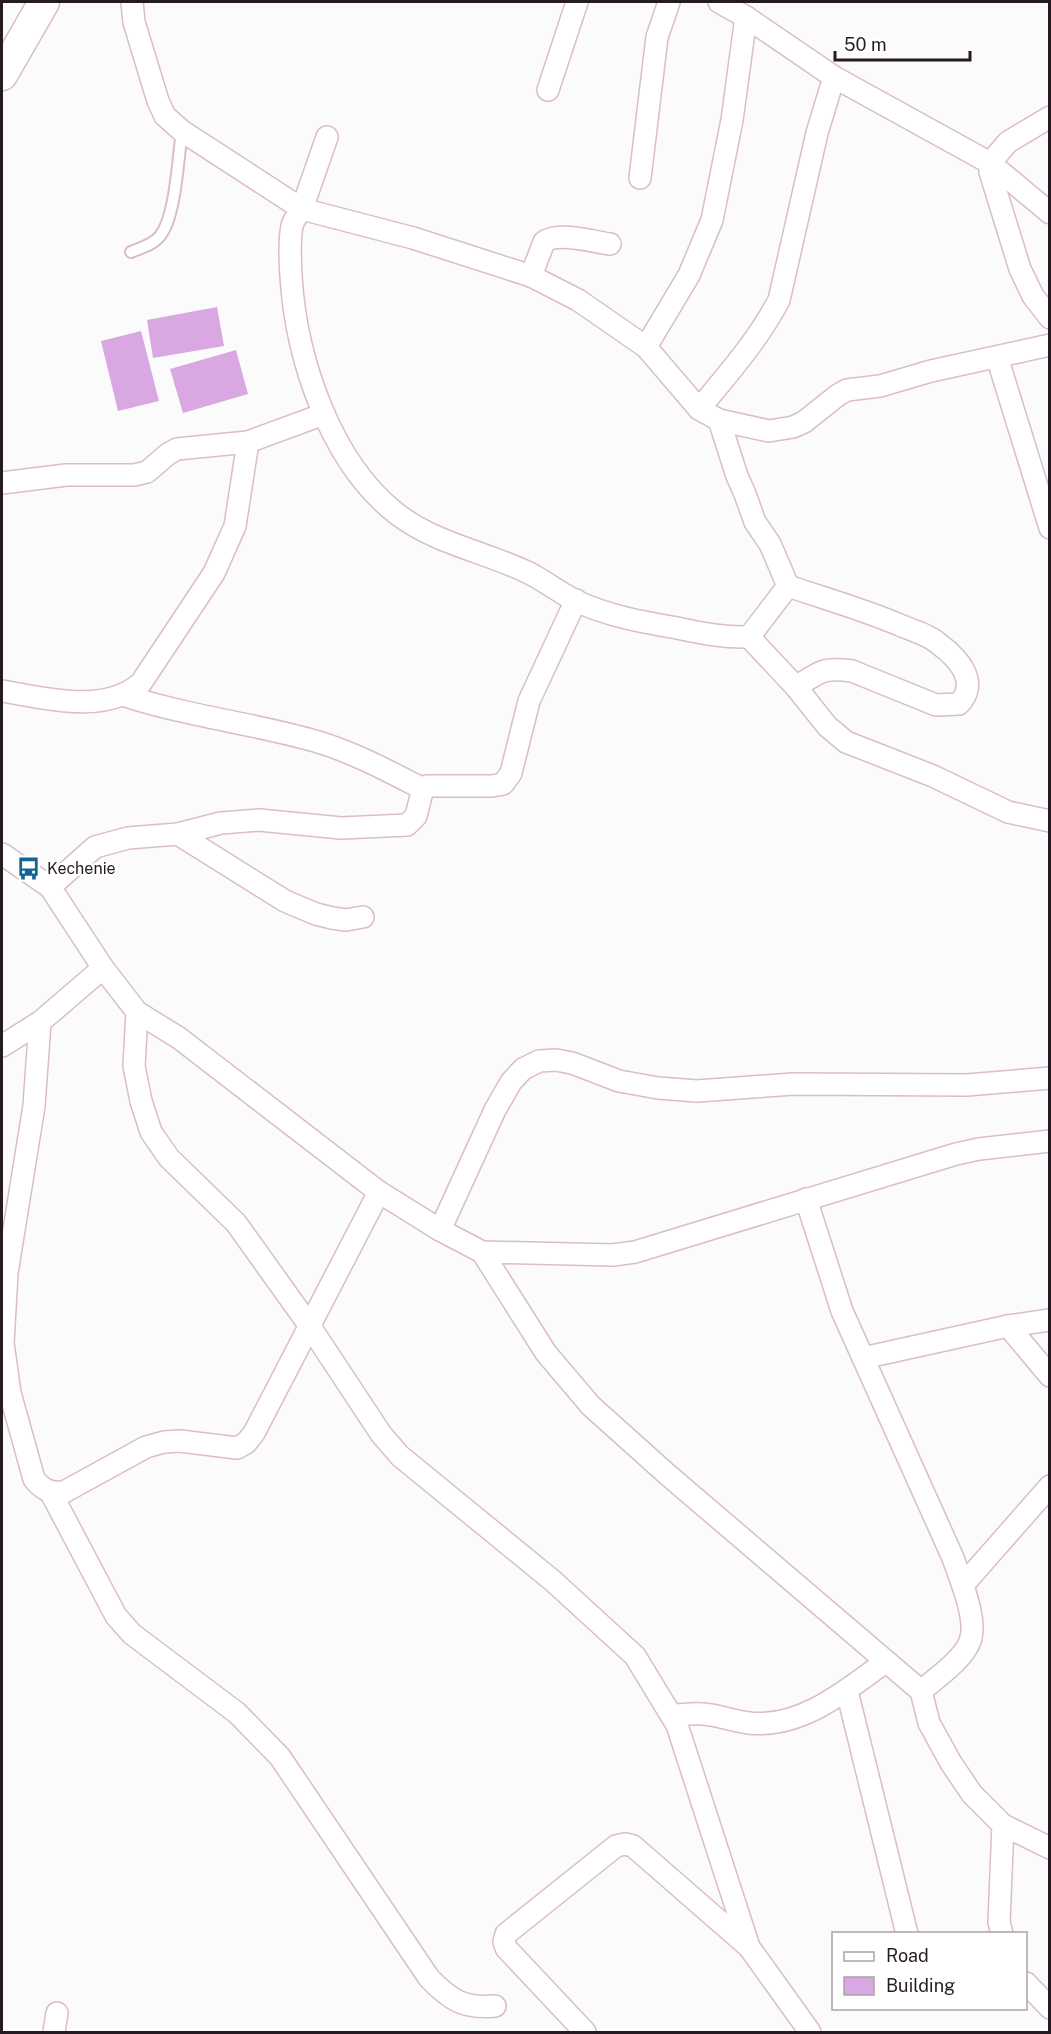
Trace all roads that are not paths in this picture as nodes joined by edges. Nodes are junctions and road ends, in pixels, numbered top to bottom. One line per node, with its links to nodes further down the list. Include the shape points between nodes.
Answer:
1 (44, 2): 7 (main road)
2 (132, 2): 11 (street, via 134,22 158,101 165,116)
3 (577, 2): 9 (street)
4 (669, 2): 14 (street, via 657,37)
5 (719, 2): 6 (street)
6 (746, 16): 8 (street); 22 (street, via 732,120 712,220 689,275)
7 (2, 75)
8 (834, 77): 13 (street); 24 (street, via 817,133 779,300 740,360)
9 (548, 90)
10 (1050, 117): 13 (street, via 1008,142)
11 (182, 131): 15 (street); 18 (lane, via 171,213 159,237)
12 (327, 137): 15 (street)
13 (990, 163): 16 (street); 20 (street, via 1020,269 1032,296)
14 (640, 178)
15 (302, 209): 19 (street, via 412,238); 25 (street, via 292,226 293,304)
16 (1050, 213)
17 (610, 244): 19 (street, via 548,238)
18 (131, 252)
19 (531, 276): 22 (street, via 578,300)
20 (1050, 318)
21 (1050, 345): 23 (street)
22 (646, 346): 24 (street)
23 (997, 357): 26 (street, via 880,386 847,390 793,427 769,431); 29 (street)
24 (699, 409): 26 (street)
25 (324, 414): 27 (street); 31 (street, via 351,466 398,514 447,542 489,555)
26 (719, 420): 30 (street, via 755,522 770,544)
27 (248, 442): 28 (street, via 177,449 147,472 134,476 66,475); 35 (street, via 235,526 222,557 141,683)
28 (2, 483)
29 (1050, 528)
30 (788, 585): 32 (street); 33 (street, via 939,643 962,665 969,690 959,704 936,705 852,671 837,669 822,670)
31 (576, 600): 32 (street, via 635,621 729,638); 36 (street, via 529,700 508,780 492,786)
32 (749, 637): 33 (street)
33 (796, 687): 37 (street, via 826,726 846,742 933,776 1008,812)
34 (2, 691): 35 (street, via 78,702)
35 (123, 695): 36 (street, via 328,745)
36 (423, 789): 38 (street, via 418,810 407,825 341,828 259,820)
37 (1050, 821)
38 (178, 834): 40 (street, via 128,838 95,847); 41 (street, via 285,902 332,918)
39 (2, 854): 40 (street)
40 (51, 886): 42 (street)
41 (363, 917)
42 (103, 968): 43 (street); 44 (street)
43 (137, 1012): 48 (street, via 178,1038); 53 (street, via 134,1066 151,1132 169,1158 236,1223)
44 (40, 1022): 45 (street); 58 (street, via 34,1106 7,1273 3,1343 10,1393 34,1479)
45 (2, 1046)
46 (1050, 1078): 50 (street, via 967,1084 793,1084 698,1091 619,1081 572,1063 539,1061 523,1069 511,1082)
47 (1050, 1141): 49 (street, via 956,1154)
48 (379, 1192): 50 (street); 53 (street)
49 (806, 1199): 51 (street, via 635,1252); 55 (street, via 838,1300)
50 (440, 1230): 51 (street)
51 (483, 1252): 60 (street, via 546,1353 591,1406)
52 (1050, 1320): 54 (street)
53 (309, 1325): 58 (street, via 246,1443 237,1448 164,1442 146,1447 63,1492); 63 (street, via 381,1434 400,1456 617,1638 634,1656)
54 (1008, 1326): 55 (street); 56 (street)
55 (863, 1358): 59 (street)
56 (1050, 1376)
57 (1050, 1486): 59 (street)
58 (51, 1493): 70 (street, via 116,1616 132,1634 237,1713 280,1757 429,1978 453,2001 478,2008)
59 (963, 1585): 62 (street, via 971,1616 971,1640 959,1657)
60 (885, 1662): 61 (street); 62 (street)
61 (847, 1690): 63 (street, via 820,1706 769,1724 705,1714); 66 (street)
62 (921, 1692): 64 (street, via 928,1723 951,1763 972,1794)
63 (674, 1720): 68 (street)
64 (1003, 1826): 65 (street); 67 (street)
65 (1050, 1848)
66 (907, 1932)
67 (1002, 1932)
68 (749, 1947): 72 (street, via 633,1846 616,1846 506,1934 504,1942); 73 (street)
69 (1027, 1984): 71 (street)
70 (495, 2006)
71 (1050, 2008)
72 (585, 2032)
73 (810, 2032)

